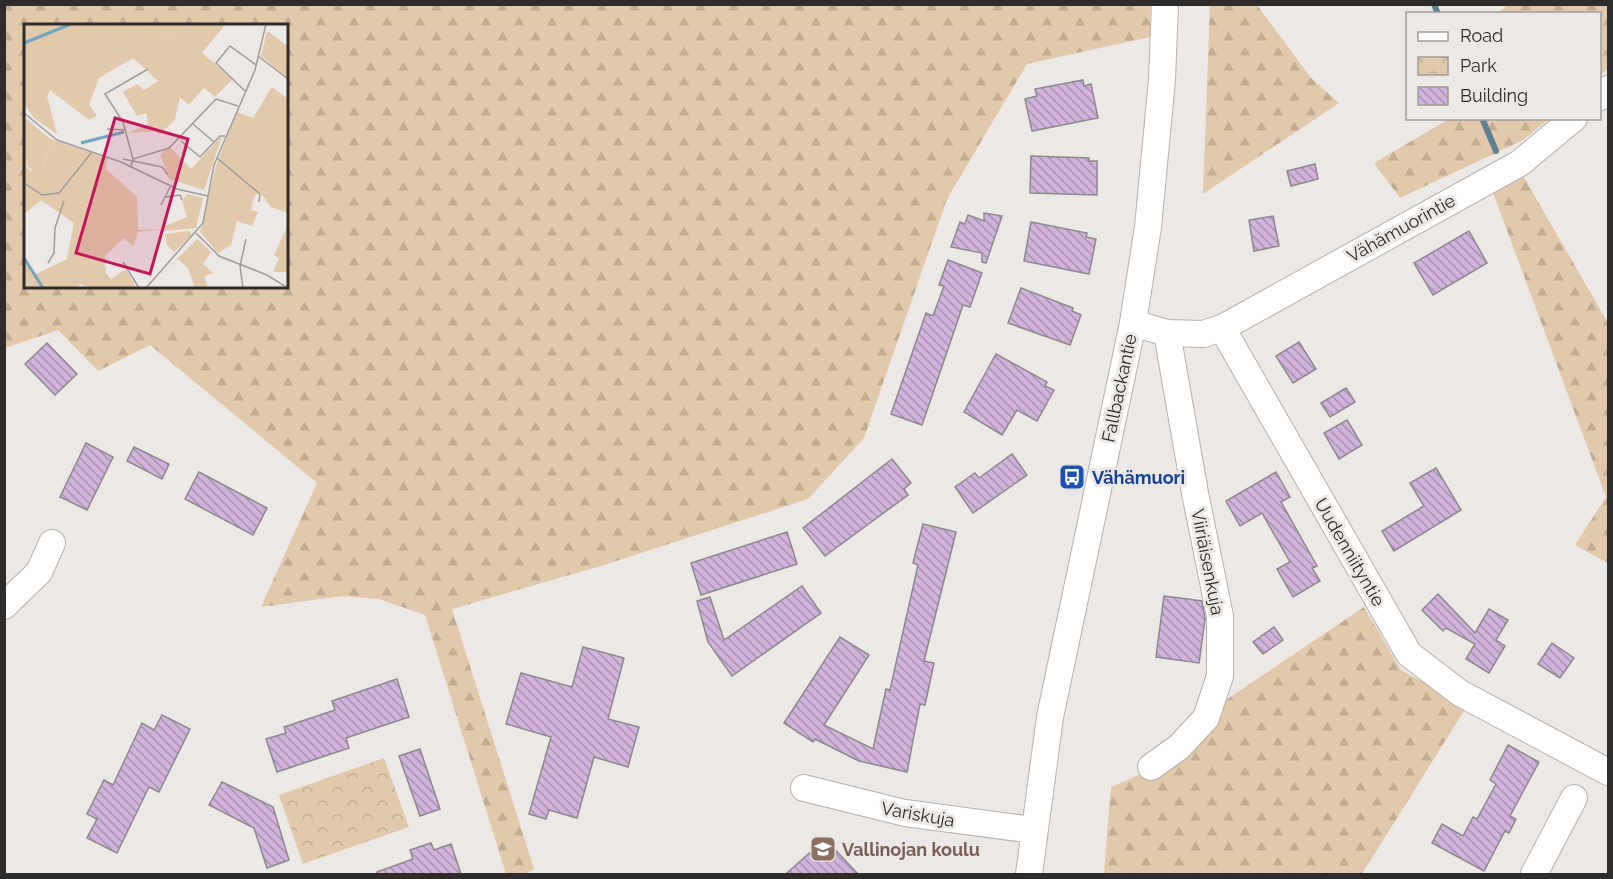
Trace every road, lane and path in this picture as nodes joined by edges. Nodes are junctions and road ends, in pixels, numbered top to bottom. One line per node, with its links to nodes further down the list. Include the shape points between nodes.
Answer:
1 (1165, 4): 3 (street, Fallbackantie, via 1152,198)
2 (1572, 120): 4 (street, Vähämuorintie, via 1520,163)
3 (1133, 323): 5 (street); 12 (street, Fallbackantie, via 1050,717)
4 (1222, 327): 5 (street, via 1203,334); 9 (street, Uudenniityntie, via 1409,654 1460,693)
5 (1167, 333): 8 (street, Viiriäisenkuja, via 1220,616 1220,676 1206,718 1179,747)
6 (52, 543): 7 (street, via 39,572)
7 (4, 606)
8 (1150, 767)
9 (1608, 772)
10 (804, 788): 12 (street, Variskuja, via 905,813)
11 (1574, 798): 14 (street)
12 (1033, 830): 13 (street, Fallbackantie)
13 (1029, 874)
14 (1534, 874)

